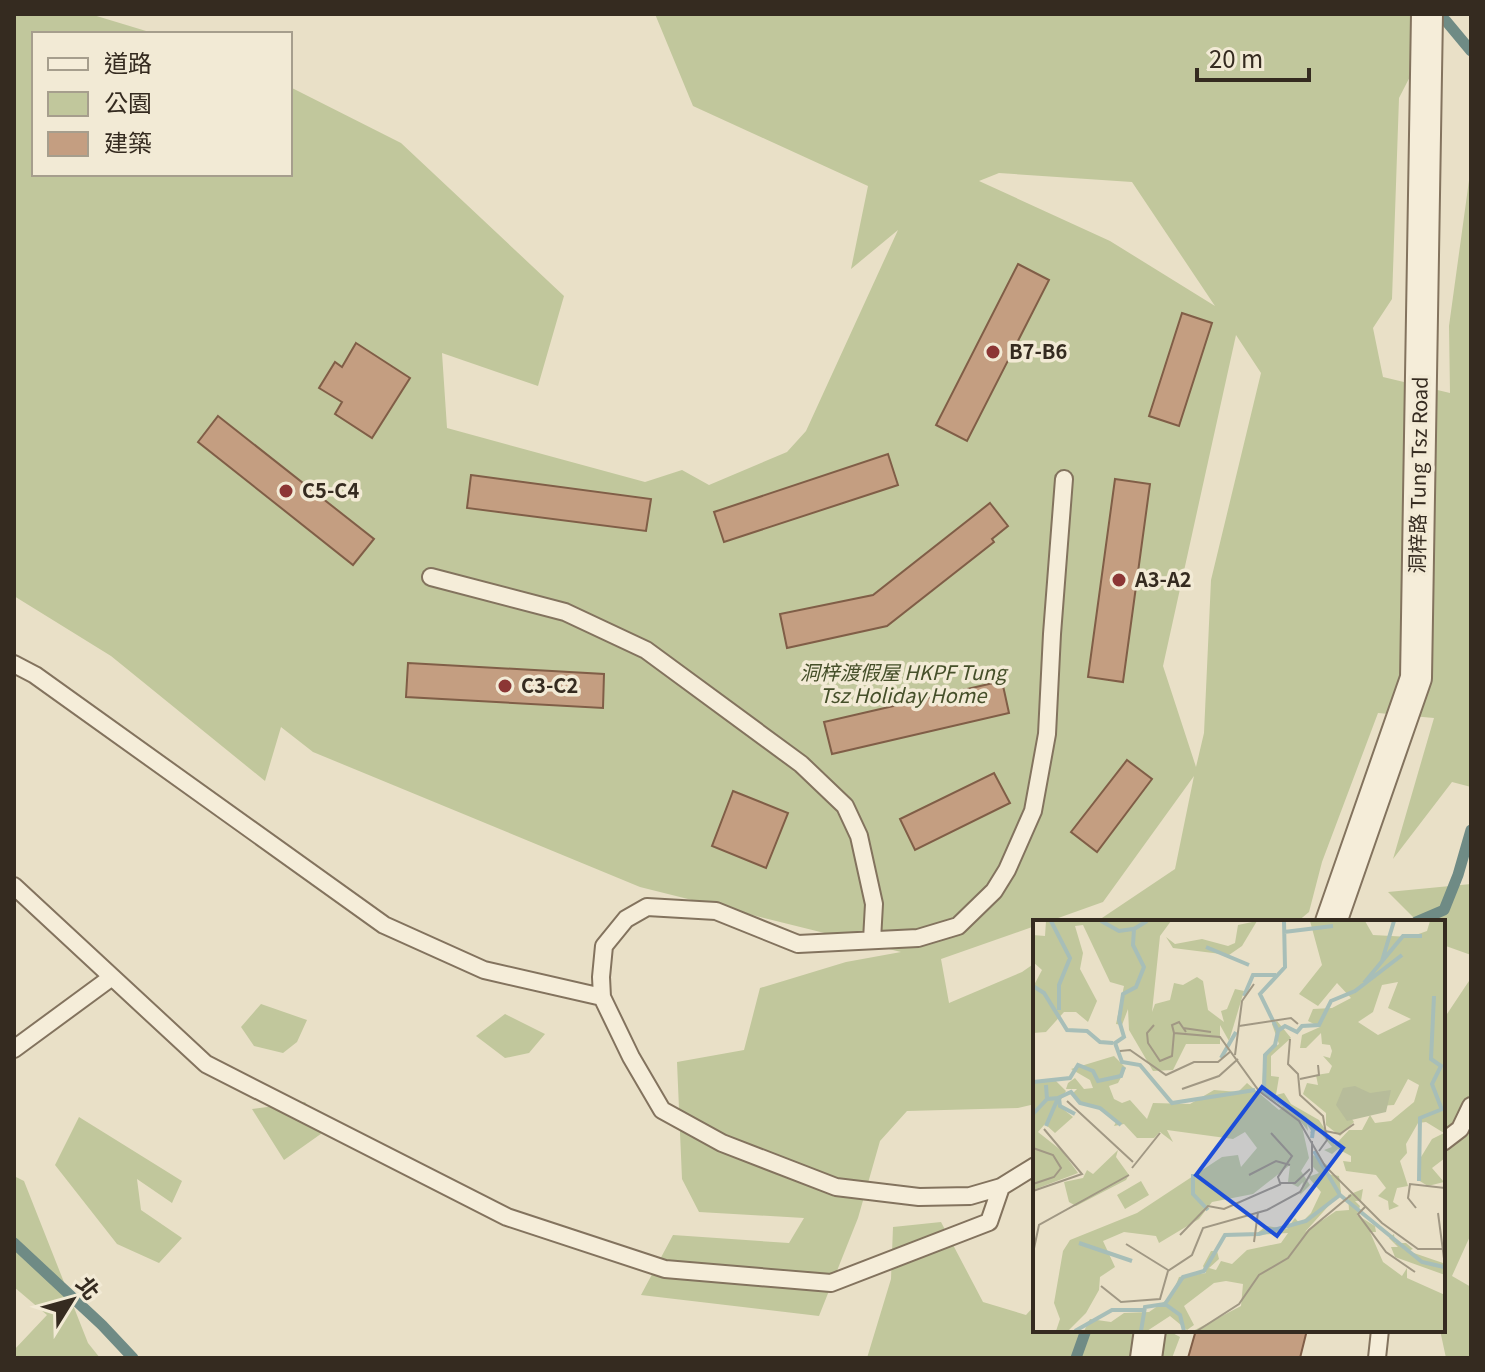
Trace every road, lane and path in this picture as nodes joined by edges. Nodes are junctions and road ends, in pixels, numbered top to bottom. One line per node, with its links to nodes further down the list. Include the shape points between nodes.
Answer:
1 (1427, 14): 6 (street, 洞梓路 Tung Tsz Road, via 1416,678)
2 (1064, 479): 7 (lane, via 1047,734 1033,811 994,891 958,926 918,938)
3 (431, 577): 7 (lane, via 565,612 646,650 801,764 845,806 859,836 874,904)
4 (14, 664): 9 (lane, via 384,925 484,970)
5 (14, 886): 8 (lane)
6 (1332, 920)
7 (872, 940): 9 (lane, via 798,944 716,911 647,907 626,919 604,946)
8 (112, 977): 10 (lane); 14 (lane, via 206,1064 507,1217 665,1269 831,1283 989,1222)
9 (602, 997): 14 (lane, via 662,1110 722,1143 836,1187 919,1197 970,1196)
10 (14, 1049)
11 (1471, 1106): 12 (lane, via 1460,1129)
12 (1445, 1140)
13 (1033, 1167): 14 (lane)
14 (1001, 1187)
15 (1150, 1332): 17 (street)
16 (1380, 1332): 18 (lane)
17 (1146, 1358)
18 (1377, 1358)

